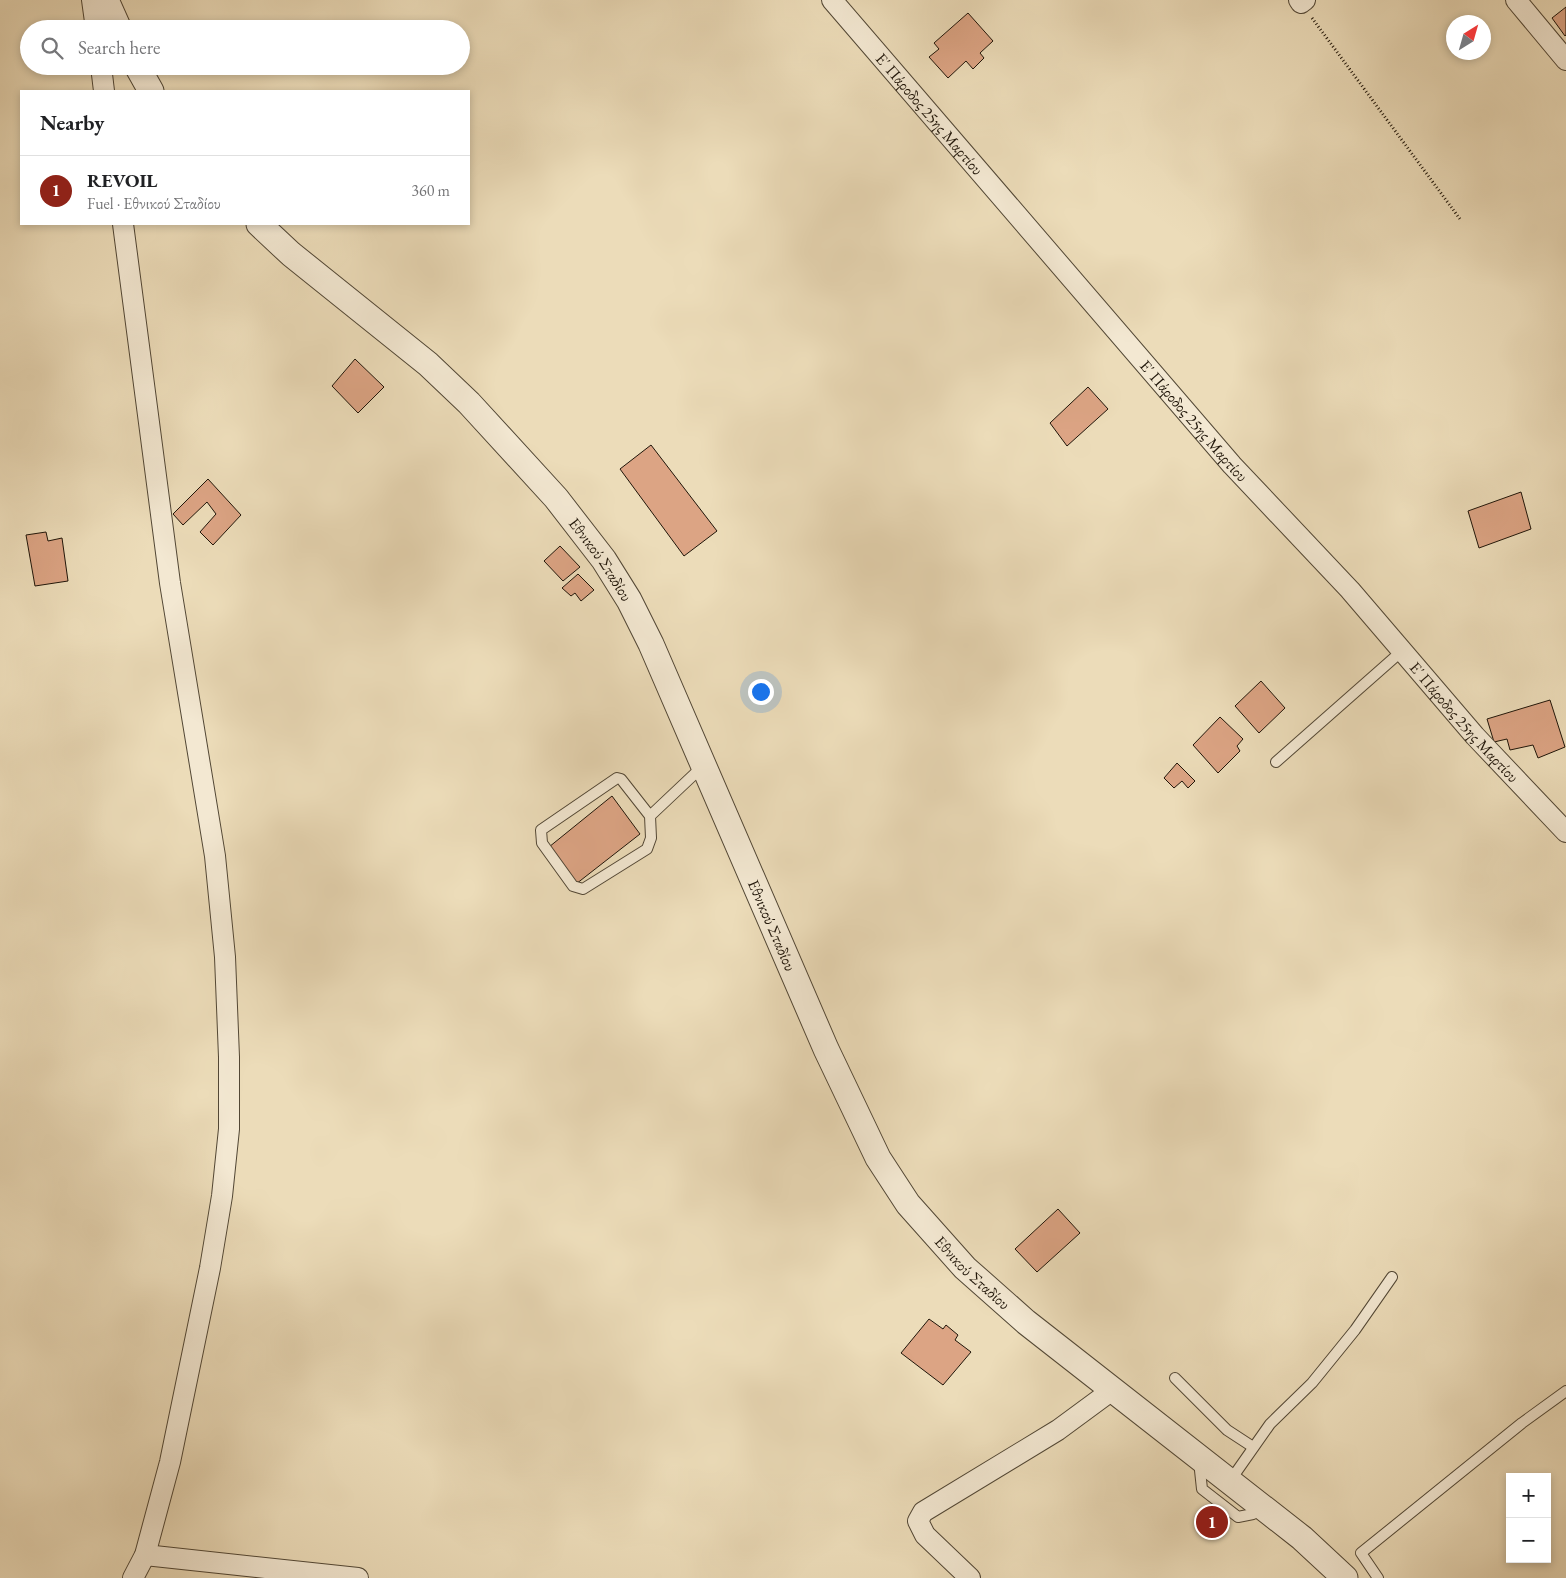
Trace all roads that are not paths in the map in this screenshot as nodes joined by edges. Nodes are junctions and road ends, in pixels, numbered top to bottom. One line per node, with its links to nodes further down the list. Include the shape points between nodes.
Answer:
1 (92, 0): 5 (street)
2 (106, 0): 6 (street)
3 (832, 0): 14 (street, Ε΄ Πάροδος 25ης Μαρτίου, via 1232,465)
4 (1516, 0): 7 (street)
5 (95, 20)
6 (115, 20)
7 (1566, 60)
8 (102, 75): 10 (street)
9 (142, 75): 11 (street)
10 (104, 90)
11 (150, 90)
12 (123, 225): 27 (street, via 170,583 215,856 225,957 229,1057 229,1129 210,1268 170,1462)
13 (260, 225): 16 (street, Εθνικού Σταδίου, via 291,254 428,364 556,498 604,560 629,600)
14 (1403, 650): 15 (lane); 18 (street, Ε΄ Πάροδος 25ης Μαρτίου, via 1475,736)
15 (1276, 762)
16 (703, 766): 17 (lane); 21 (street, Εθνικού Σταδίου, via 826,1049 878,1158 903,1196 965,1268)
17 (650, 816): 17 (lane, via 651,838 647,849 583,889 573,886 540,836 541,830 617,778 621,778)
18 (1566, 832)
19 (1392, 1277): 23 (lane, via 1312,1383 1270,1424)
20 (1175, 1378): 23 (lane, via 1227,1430)
21 (1111, 1391): 24 (street, Εθνικού Σταδίου); 30 (street, via 1058,1430 923,1512 918,1521 925,1534)
22 (1566, 1391): 32 (lane, via 1361,1553)
23 (1253, 1447): 25 (lane)
24 (1199, 1458): 25 (street, Εθνικού Σταδίου); 26 (lane, via 1202,1488 1238,1517)
25 (1230, 1482): 31 (street, Εθνικού Σταδίου, via 1302,1538)
26 (1253, 1514)
27 (145, 1555): 28 (street); 29 (street)
28 (133, 1578)
29 (358, 1578)
30 (970, 1578)
31 (1345, 1578)
32 (1378, 1578)

